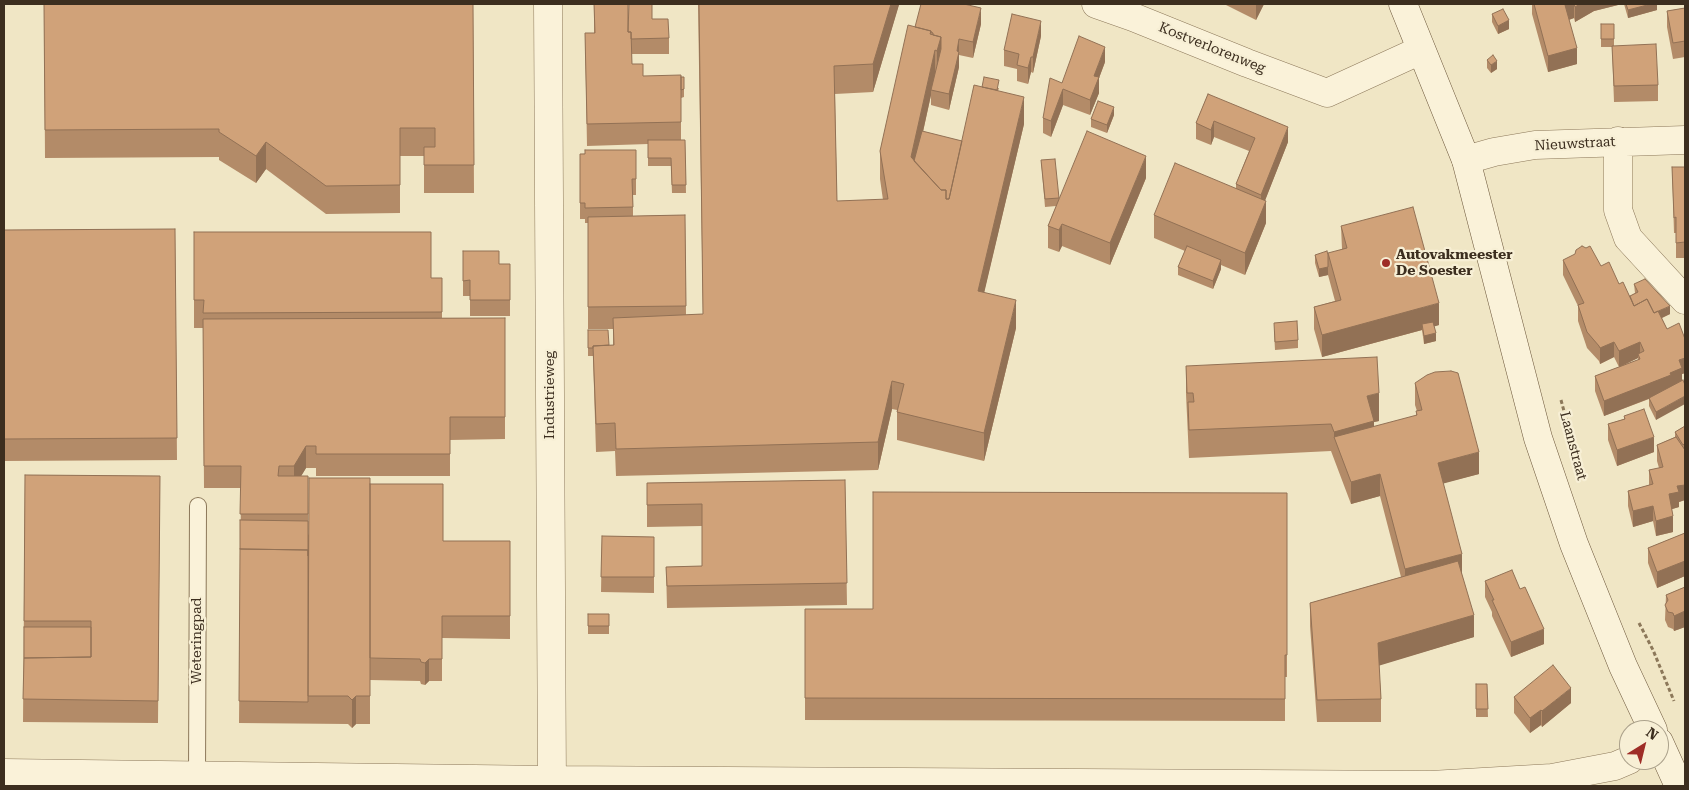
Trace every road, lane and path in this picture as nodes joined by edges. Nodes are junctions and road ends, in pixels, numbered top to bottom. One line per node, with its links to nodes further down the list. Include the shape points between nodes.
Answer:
1 (548, 4): 19 (street, Industrieweg)
2 (1096, 4): 4 (street, Kostverlorenweg, via 1327,93)
3 (1403, 4): 4 (street, Laanstraat)
4 (1421, 50): 7 (street, Laanstraat)
5 (1685, 140): 6 (street, Nieuwstraat)
6 (1618, 141): 7 (street, Nieuwstraat, via 1535,145); 8 (street, via 1618,210 1628,238)
7 (1466, 160): 14 (street, Laanstraat, via 1538,438 1574,544)
8 (1685, 300)
9 (1559, 392): 10 (path, Laanstraat)
10 (1572, 440)
11 (198, 506): 18 (lane, Weteringpad)
12 (1636, 615): 13 (path)
13 (1674, 702)
14 (1649, 720)
15 (1619, 764): 20 (street, via 1543,778 1431,785)
16 (1669, 764): 21 (street, Laanstraat)
17 (4, 774): 18 (street)
18 (197, 776): 19 (street)
19 (552, 783): 20 (street)
20 (1261, 785)
21 (1679, 786)

